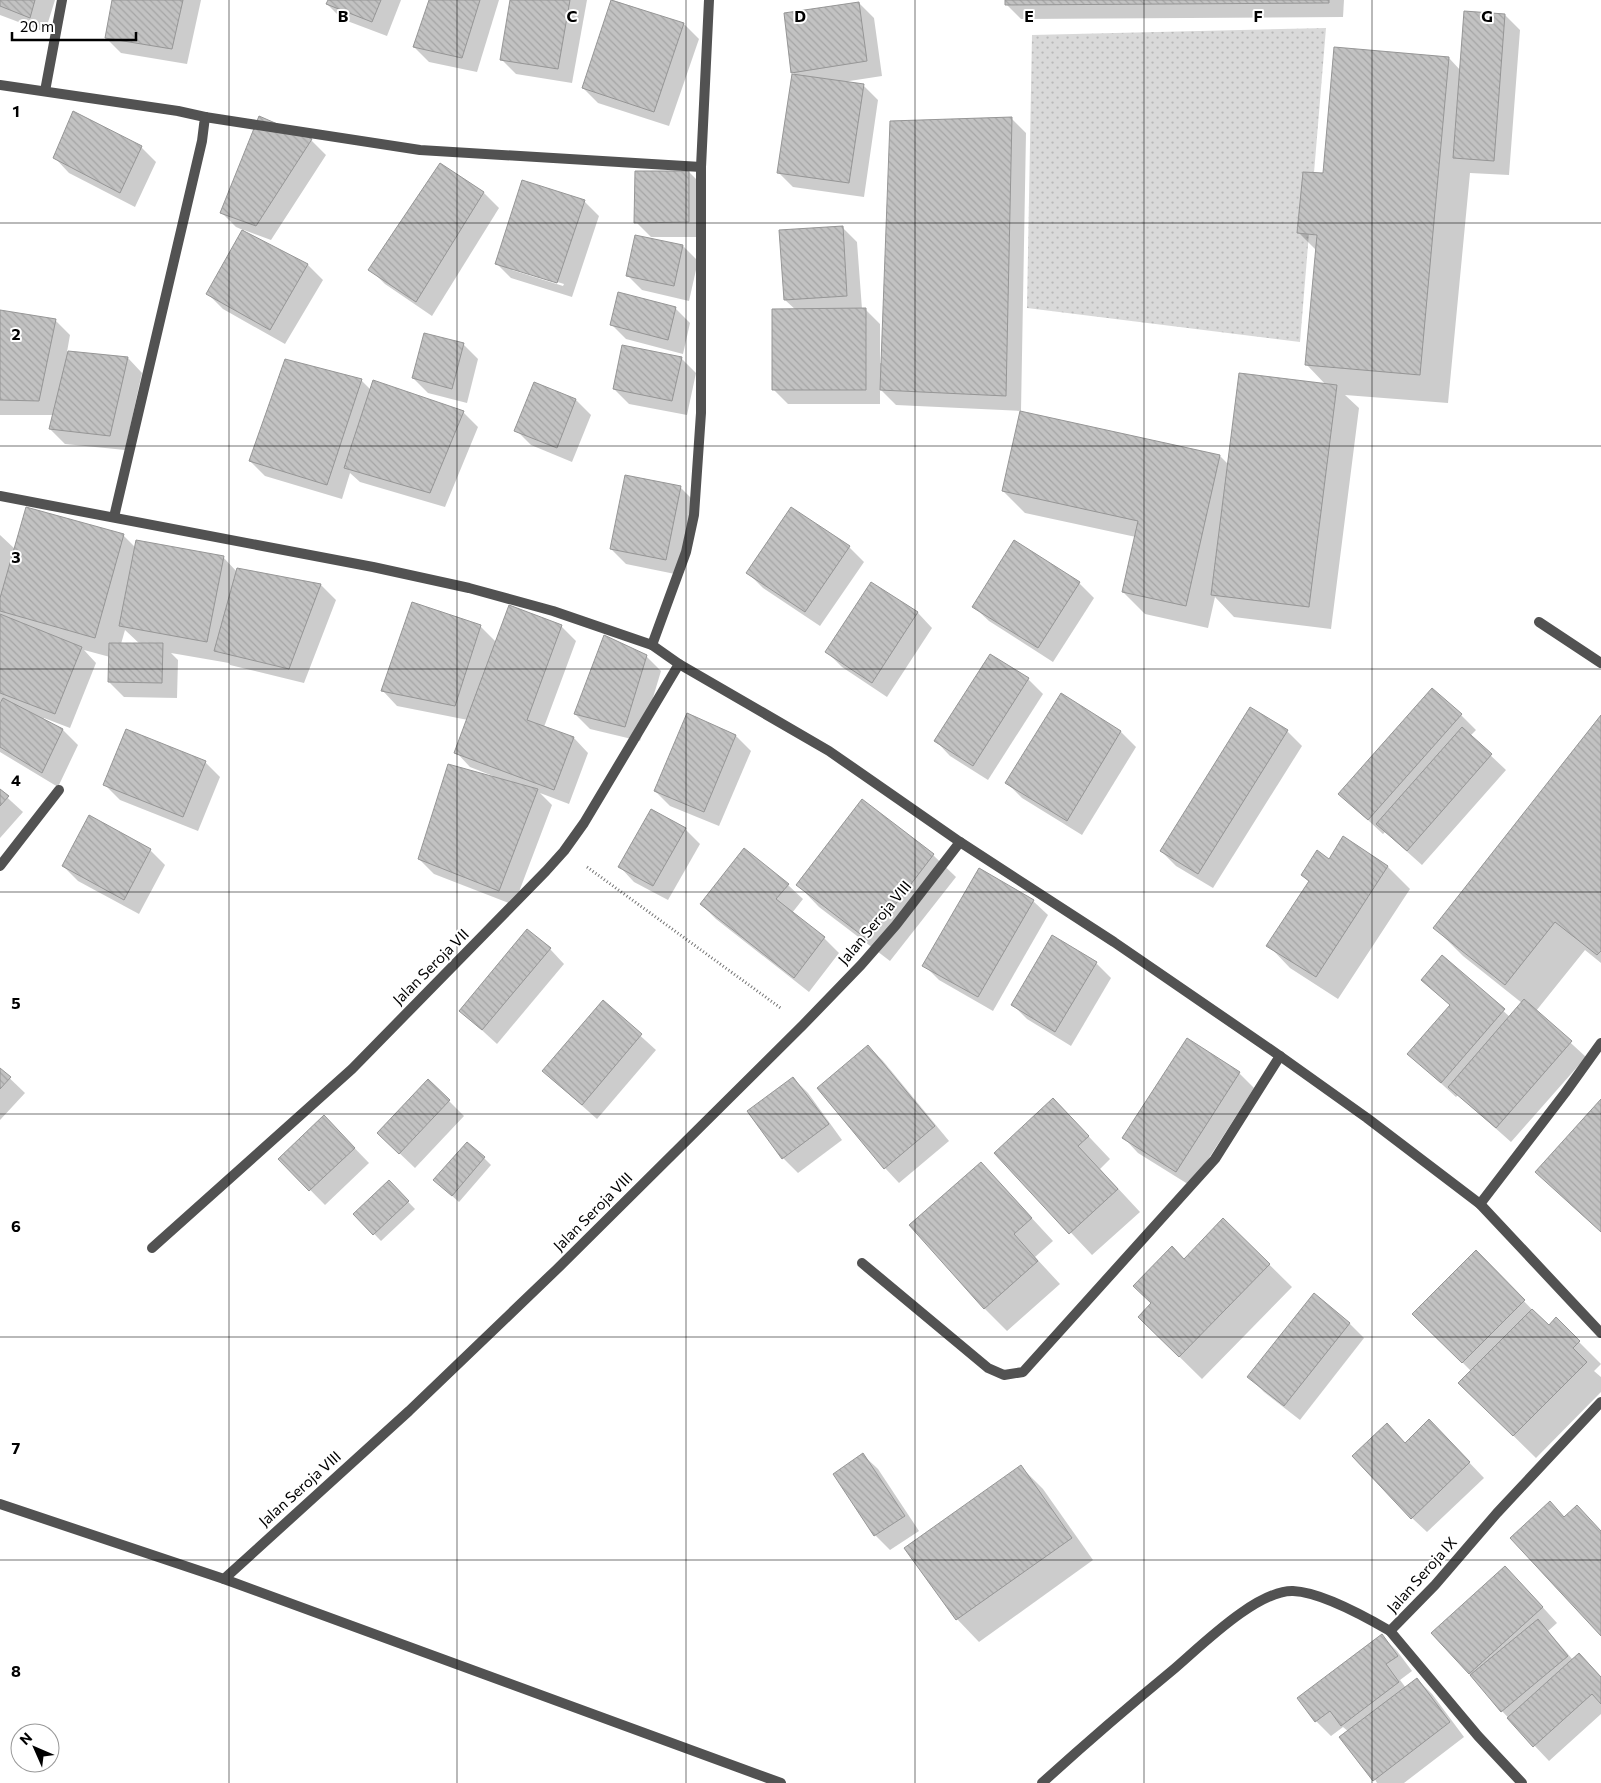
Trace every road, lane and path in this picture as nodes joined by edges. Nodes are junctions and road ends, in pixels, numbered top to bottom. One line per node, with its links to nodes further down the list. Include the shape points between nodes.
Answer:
1 (62, 0): 4 (street)
2 (709, 0): 6 (street)
3 (0, 85): 4 (street)
4 (45, 91): 5 (street)
5 (205, 118): 6 (street, via 420,150); 8 (street)
6 (701, 167): 10 (street, via 701,413 694,515 686,552)
7 (0, 496): 8 (street)
8 (114, 517): 10 (street, via 470,588 553,611)
9 (1539, 622): 11 (street)
10 (652, 645): 12 (street)
11 (1601, 663)
12 (680, 664): 14 (street, via 829,751); 15 (street, Jalan Seroja VII)
13 (59, 790): 16 (street)
14 (960, 842): 17 (street, Jalan Seroja VIII, via 861,965); 19 (street)
15 (564, 851): 17 (path); 21 (street, Jalan Seroja VII, via 352,1069)
16 (0, 866)
17 (803, 1024): 26 (street, Jalan Seroja VIII, via 409,1411)
18 (1601, 1043): 20 (street)
19 (1280, 1056): 20 (street); 22 (street, via 1215,1159 1023,1372 1004,1375 988,1368)
20 (1480, 1204): 23 (street)
21 (152, 1248)
22 (862, 1263)
23 (1601, 1333)
24 (1601, 1402): 27 (street, Jalan Seroja IX)
25 (0, 1504): 26 (street)
26 (224, 1579): 28 (street)
27 (1390, 1631): 29 (street, Jalan Seroja IX, via 1312,1593 1291,1591 1276,1594 1238,1615 1115,1717); 30 (street)
28 (782, 1783)
29 (1042, 1783)
30 (1522, 1783)

